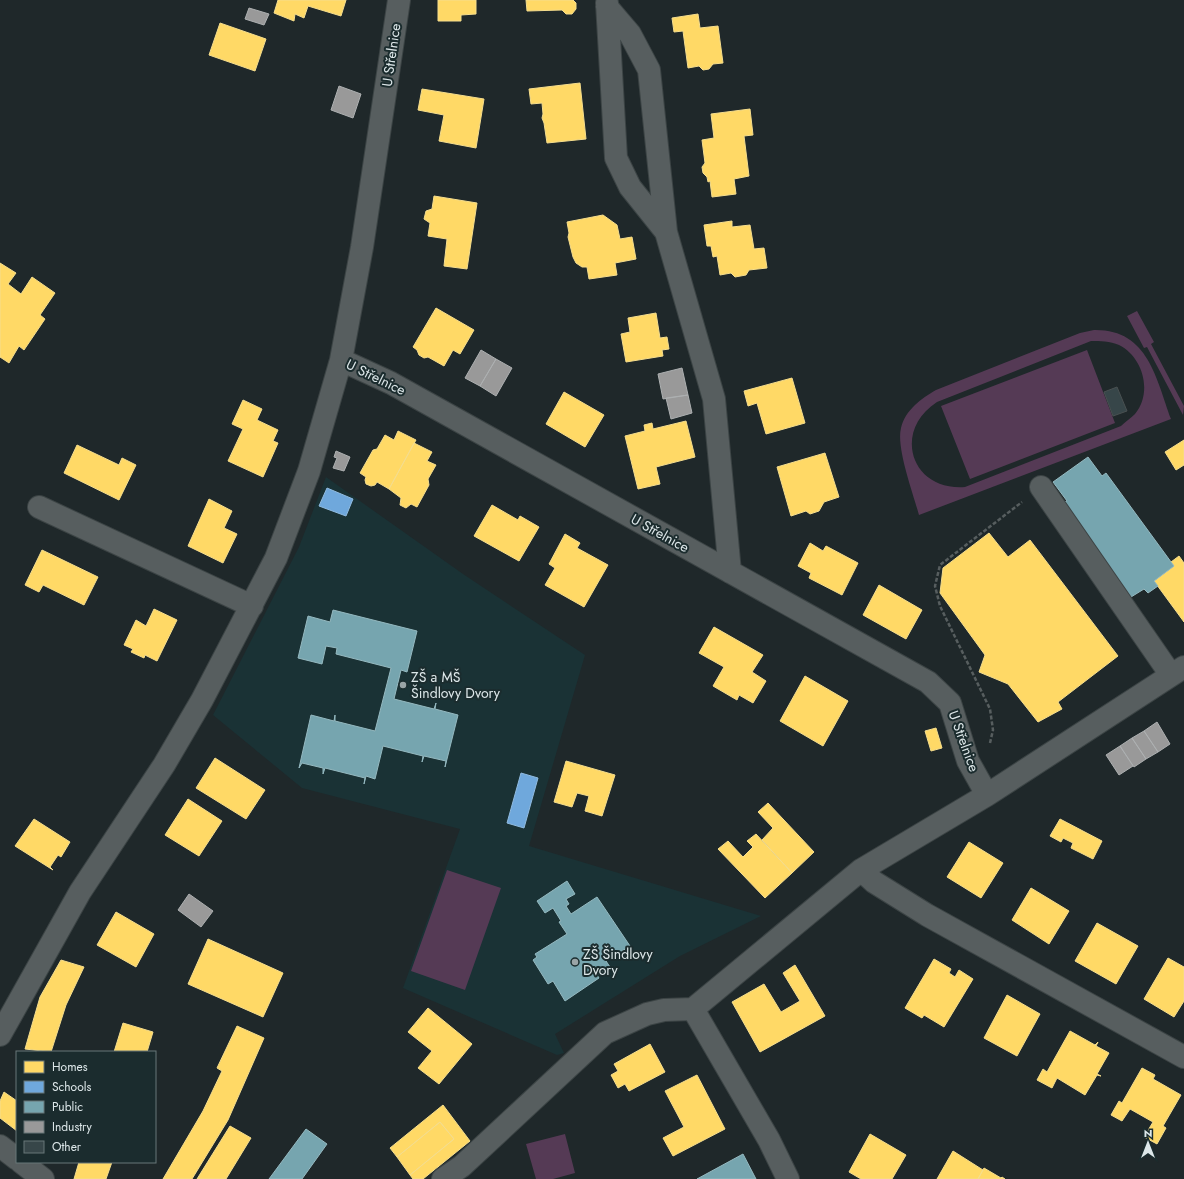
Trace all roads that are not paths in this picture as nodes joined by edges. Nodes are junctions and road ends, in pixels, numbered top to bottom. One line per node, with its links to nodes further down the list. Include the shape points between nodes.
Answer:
1 (399, 0): 4 (street, U Střelnice, via 362,247)
2 (607, 3): 3 (street, via 630,34 649,70); 3 (street, via 616,158 630,187)
3 (666, 232): 7 (street, via 714,399)
4 (341, 360): 7 (street, U Střelnice, via 391,383); 8 (street, via 309,471 276,558)
5 (1041, 487): 9 (street)
6 (39, 507): 8 (street)
7 (730, 572): 10 (street, U Střelnice, via 928,682 950,704 970,764)
8 (252, 606): 13 (street, via 164,765 80,892)
9 (1177, 671): 10 (street)
10 (986, 795): 11 (street)
11 (861, 870): 12 (street); 14 (street, via 874,882 927,915)
12 (693, 1009): 19 (street, via 664,1010 647,1014 605,1033 462,1166); 20 (street, via 765,1133)
13 (0, 1035)
14 (1184, 1057)
15 (0, 1146): 16 (street)
16 (16, 1158)
17 (22, 1163): 18 (street)
18 (43, 1179)
19 (443, 1179)
20 (788, 1179)

